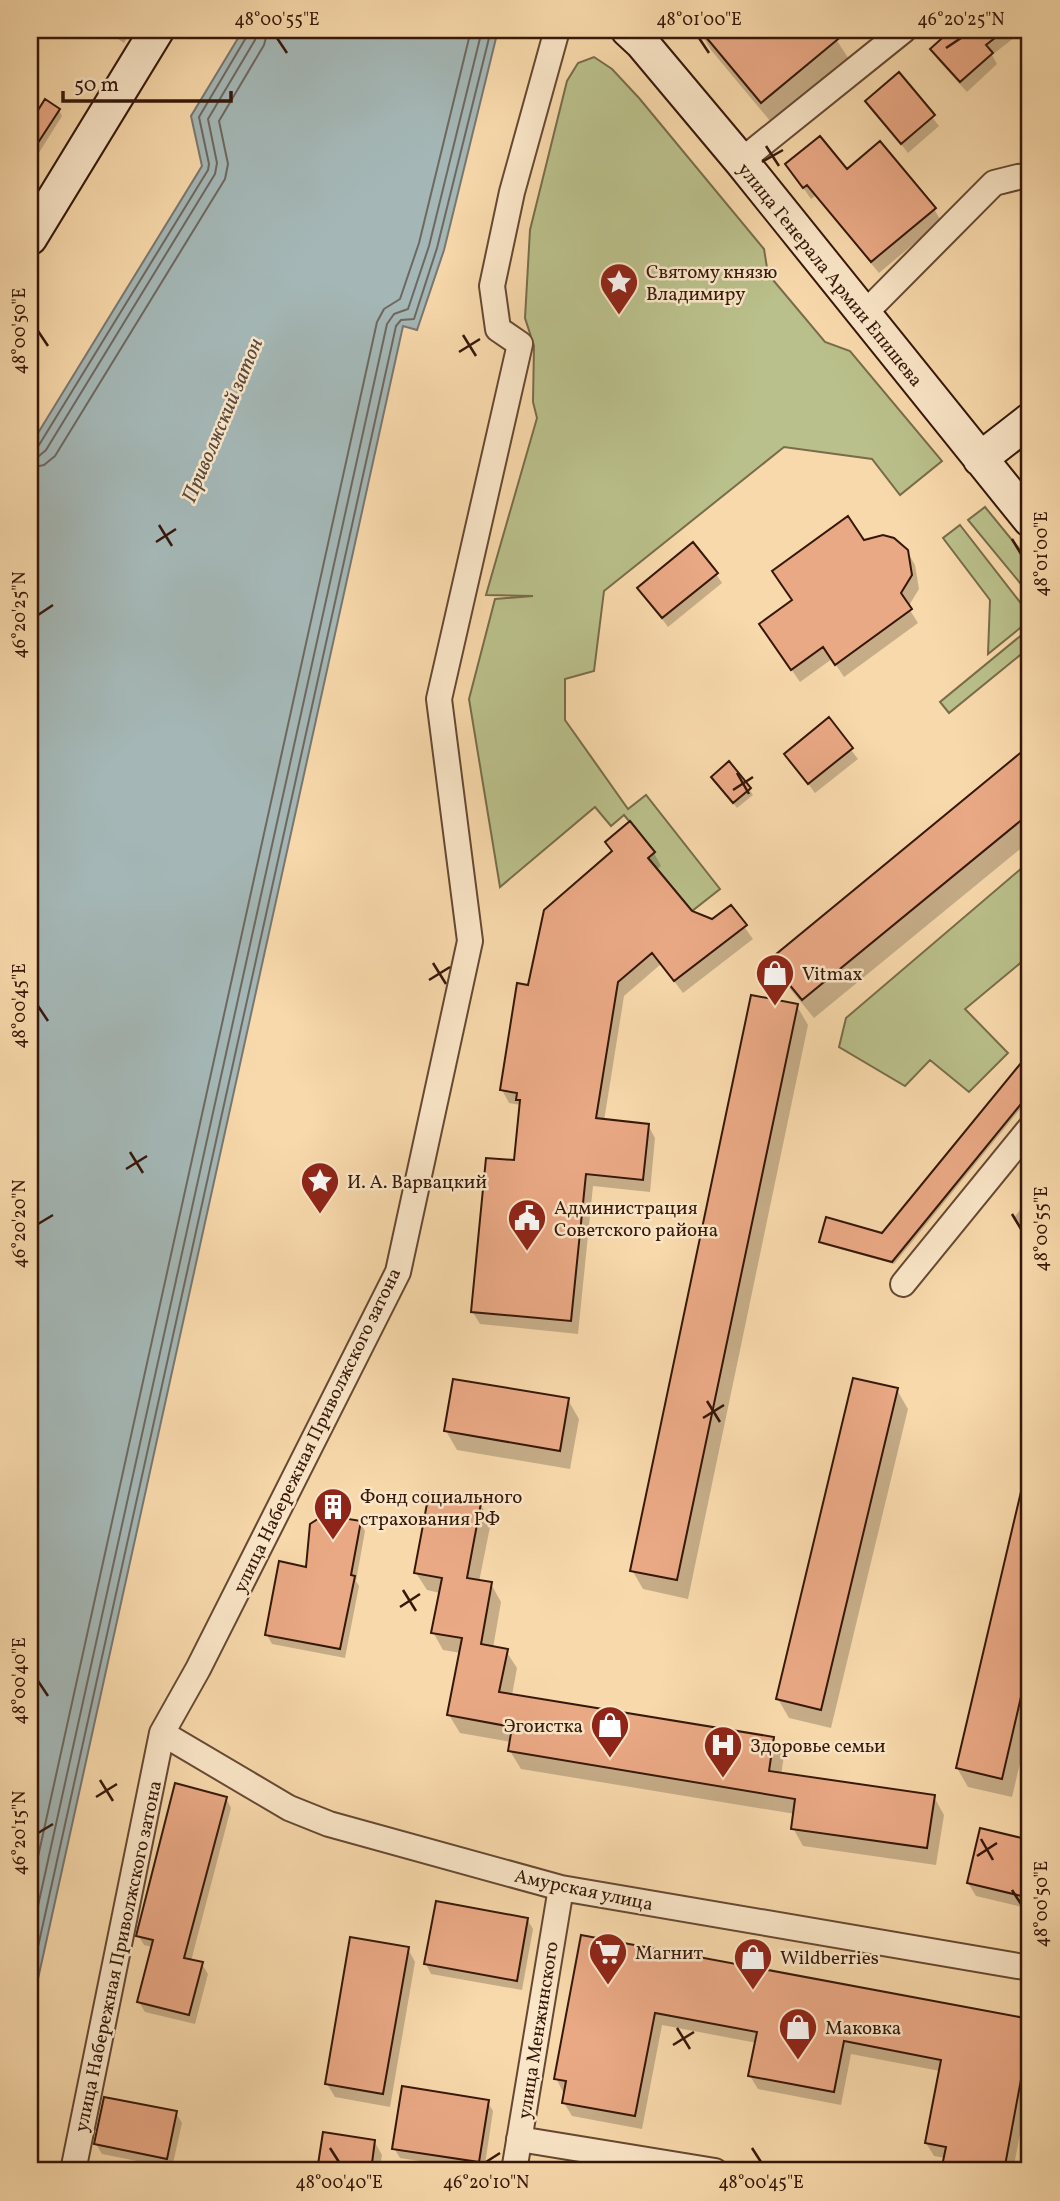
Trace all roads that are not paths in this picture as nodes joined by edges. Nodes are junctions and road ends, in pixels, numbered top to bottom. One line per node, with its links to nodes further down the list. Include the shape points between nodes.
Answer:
1 (157, 30): 7 (main road)
2 (557, 30): 14 (street, улица Набережная Приволжского затона, via 512,192 492,286 498,329 520,344 439,699 470,941 398,1272)
3 (628, 30): 5 (main road, улица Генерала Армии Епишева)
4 (904, 30): 5 (street)
5 (741, 160): 8 (main road, улица Генерала Армии Епишева)
6 (1030, 176): 8 (street, via 994,183)
7 (34, 222)
8 (863, 314): 10 (main road, улица Генерала Армии Епишева)
9 (1030, 420): 10 (main road)
10 (980, 459): 11 (main road, улица Генерала Армии Епишева)
11 (1030, 520)
12 (1030, 1128): 13 (street)
13 (903, 1284)
14 (162, 1733): 15 (street, Амурская улица, via 289,1808 319,1820); 18 (street, улица Набережная Приволжского затона)
15 (561, 1888): 16 (street, Амурская улица); 17 (street, улица Менжинского)
16 (1030, 1968)
17 (519, 2139): 19 (street, улица Менжинского); 20 (street)
18 (73, 2171)
19 (514, 2171)
20 (715, 2171)

